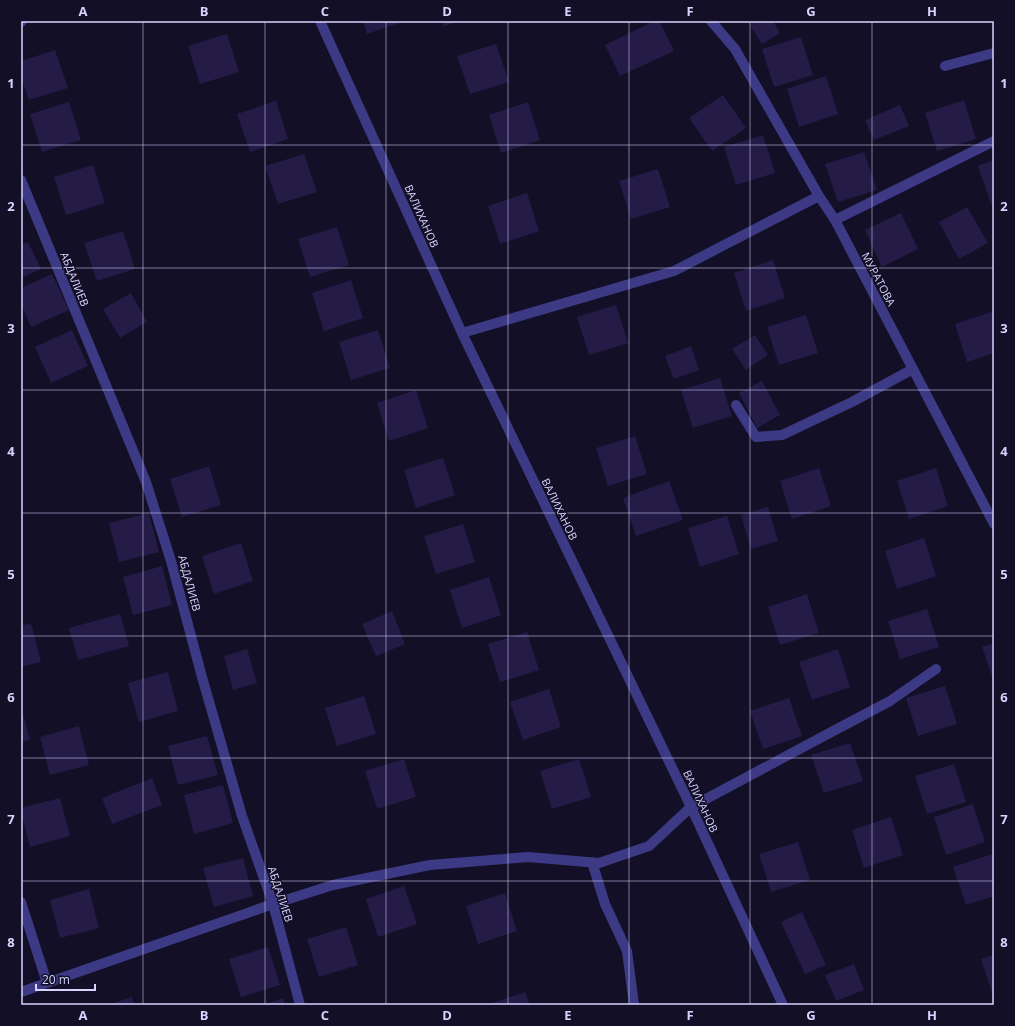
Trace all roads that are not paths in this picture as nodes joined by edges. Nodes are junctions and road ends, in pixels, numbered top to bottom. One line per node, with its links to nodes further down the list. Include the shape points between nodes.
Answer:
1 (320, 21): 11 (street, ВАЛИХАНОВ)
2 (711, 21): 4 (street, МУРАТОВА)
3 (720, 21): 4 (street, МУРАТОВА)
4 (735, 49): 9 (street, МУРАТОВА)
5 (994, 53): 6 (street)
6 (945, 66)
7 (994, 141): 10 (street)
8 (21, 180): 19 (street, АБДАЛИЕВ, via 146,482 171,561 242,816)
9 (819, 196): 10 (street, МУРАТОВА); 11 (street, via 674,270)
10 (835, 220): 12 (street, МУРАТОВА)
11 (462, 333): 16 (street, ВАЛИХАНОВ)
12 (913, 369): 13 (street, via 852,402 782,435 756,437); 14 (street, МУРАТОВА)
13 (736, 404)
14 (994, 524)
15 (936, 669): 16 (street, via 890,701)
16 (691, 806): 17 (street, via 649,846 599,863); 24 (street, ВАЛИХАНОВ)
17 (592, 862): 19 (street, via 528,857 430,865 333,885); 23 (street, via 605,904 627,951)
18 (21, 902): 20 (street)
19 (273, 904): 20 (street); 22 (street, АБДАЛИЕВ)
20 (47, 983): 21 (street)
21 (21, 992)
22 (300, 1005)
23 (634, 1005)
24 (783, 1005)

